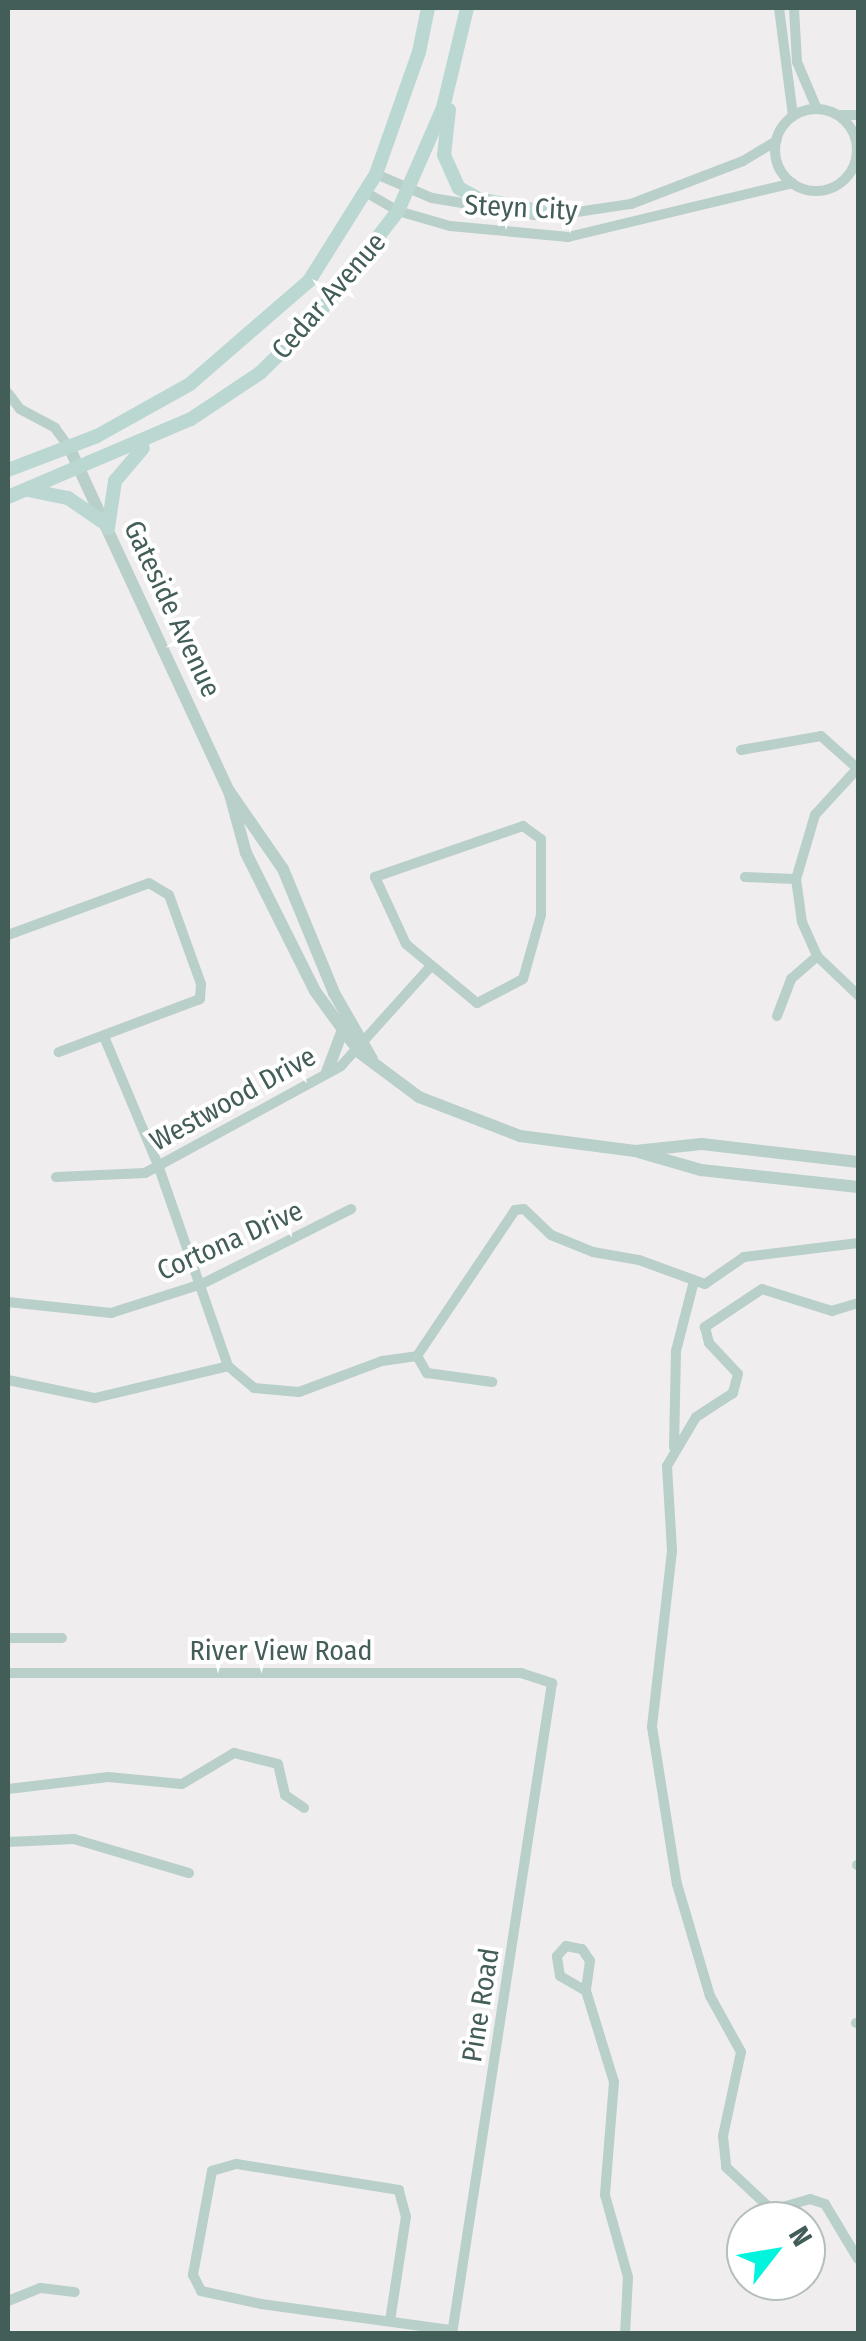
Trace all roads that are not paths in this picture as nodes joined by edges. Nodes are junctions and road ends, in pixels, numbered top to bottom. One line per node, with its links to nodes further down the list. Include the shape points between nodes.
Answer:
1 (428, 8): 12 (main road, Cedar Avenue)
2 (468, 8): 5 (main road, Cedar Avenue)
3 (779, 8): 9 (street)
4 (794, 8): 6 (street, via 797,62)
5 (456, 70): 14 (main road, Cedar Avenue); 17 (main road, via 444,142 452,179 479,199)
6 (817, 109): 7 (street); 9 (street)
7 (838, 115): 8 (street); 11 (street, via 855,137)
8 (858, 115)
9 (792, 116): 10 (street)
10 (776, 141): 13 (street, via 778,165); 17 (street, Steyn City, via 676,188)
11 (857, 156): 13 (street, via 832,187)
12 (376, 174): 14 (street, Steyn City); 15 (main road, Cedar Avenue)
13 (793, 183): 16 (street, Steyn City, via 568,236 488,234)
14 (408, 190): 16 (main road, Cedar Avenue); 17 (street, Steyn City, via 485,211)
15 (367, 193): 16 (street, Steyn City); 20 (main road, Cedar Avenue, via 309,281 251,337 143,413)
16 (398, 211): 19 (main road, Cedar Avenue, via 343,288 286,350 224,400)
17 (564, 216)
18 (8, 393): 20 (street, via 20,409 56,428)
19 (151, 441): 21 (main road, Cedar Avenue); 25 (main road, via 115,481)
20 (69, 447): 21 (street, Gateside Avenue); 22 (main road, Cedar Avenue)
21 (80, 468): 23 (main road, Cedar Avenue); 25 (street, Gateside Avenue)
22 (8, 470)
23 (28, 490): 24 (main road, Cedar Avenue); 25 (main road, via 68,498)
24 (8, 497)
25 (107, 526): 28 (street, Gateside Avenue)
26 (740, 750): 27 (street, via 821,736)
27 (858, 769): 30 (street, via 815,816)
28 (229, 791): 36 (street, Gateside Avenue, via 258,880); 38 (street, Gateside Avenue, via 284,869)
29 (746, 877): 30 (street)
30 (796, 879): 32 (street, via 802,922)
31 (8, 934): 37 (street, via 149,883 166,890 202,996)
32 (817, 956): 34 (street); 35 (street, via 792,979)
33 (430, 967): 33 (street, via 406,944 375,876 522,826 534,829 541,839 541,915 523,979 476,1003); 38 (street, Westwood Drive)
34 (858, 995)
35 (777, 1016)
36 (342, 1032): 38 (street, Gateside Avenue); 40 (street)
37 (105, 1039): 39 (street); 43 (street)
38 (363, 1049): 40 (street, Westwood Drive); 41 (street, Gateside Avenue, via 420,1096 470,1122 535,1139)
39 (59, 1052)
40 (327, 1072): 43 (street, Westwood Drive)
41 (635, 1151): 42 (street, Gateside Avenue, via 702,1144); 45 (street, Gateside Avenue, via 682,1167)
42 (858, 1162)
43 (158, 1165): 44 (street, Westwood Drive, via 139,1175); 49 (street)
44 (56, 1177)
45 (858, 1187)
46 (351, 1210): 49 (street, Cortona Drive)
47 (858, 1242): 48 (street, via 744,1257 706,1284)
48 (694, 1281): 52 (street, via 639,1260 592,1252 551,1235 524,1208 515,1210); 56 (street, via 676,1350)
49 (202, 1284): 50 (street, Cortona Drive, via 100,1315); 53 (street)
50 (8, 1302)
51 (858, 1303): 56 (street, via 832,1311 769,1288 713,1320 705,1334 733,1361 737,1385 696,1417)
52 (417, 1356): 53 (street, via 382,1361 299,1392 254,1388); 55 (street, via 427,1372)
53 (228, 1366): 54 (street, via 95,1398)
54 (8, 1380)
55 (492, 1382)
56 (674, 1448): 66 (street, via 664,1486 672,1551 653,1738 694,1949 720,2021 741,2052 723,2136 726,2167 772,2210 810,2200 825,2204)
57 (8, 1638): 58 (street)
58 (62, 1638)
59 (8, 1674): 60 (street, River View Road, via 521,1673)
60 (552, 1684): 70 (street, Pine Road)
61 (8, 1789): 62 (street, via 100,1777 190,1781 222,1754 272,1762 284,1772 285,1795)
62 (304, 1808)
63 (8, 1842): 64 (street, via 74,1839)
64 (189, 1873)
65 (586, 1991): 65 (street, via 590,1961 576,1946 566,1946 558,1956 560,1976); 71 (street, via 614,2082 605,2195 628,2278)
66 (858, 2259)
67 (75, 2292): 68 (street, via 41,2288)
68 (8, 2301)
69 (390, 2321): 69 (street, via 201,2290 193,2275 212,2171 236,2164 399,2190 407,2206); 70 (street)
70 (452, 2332)
71 (625, 2334)

